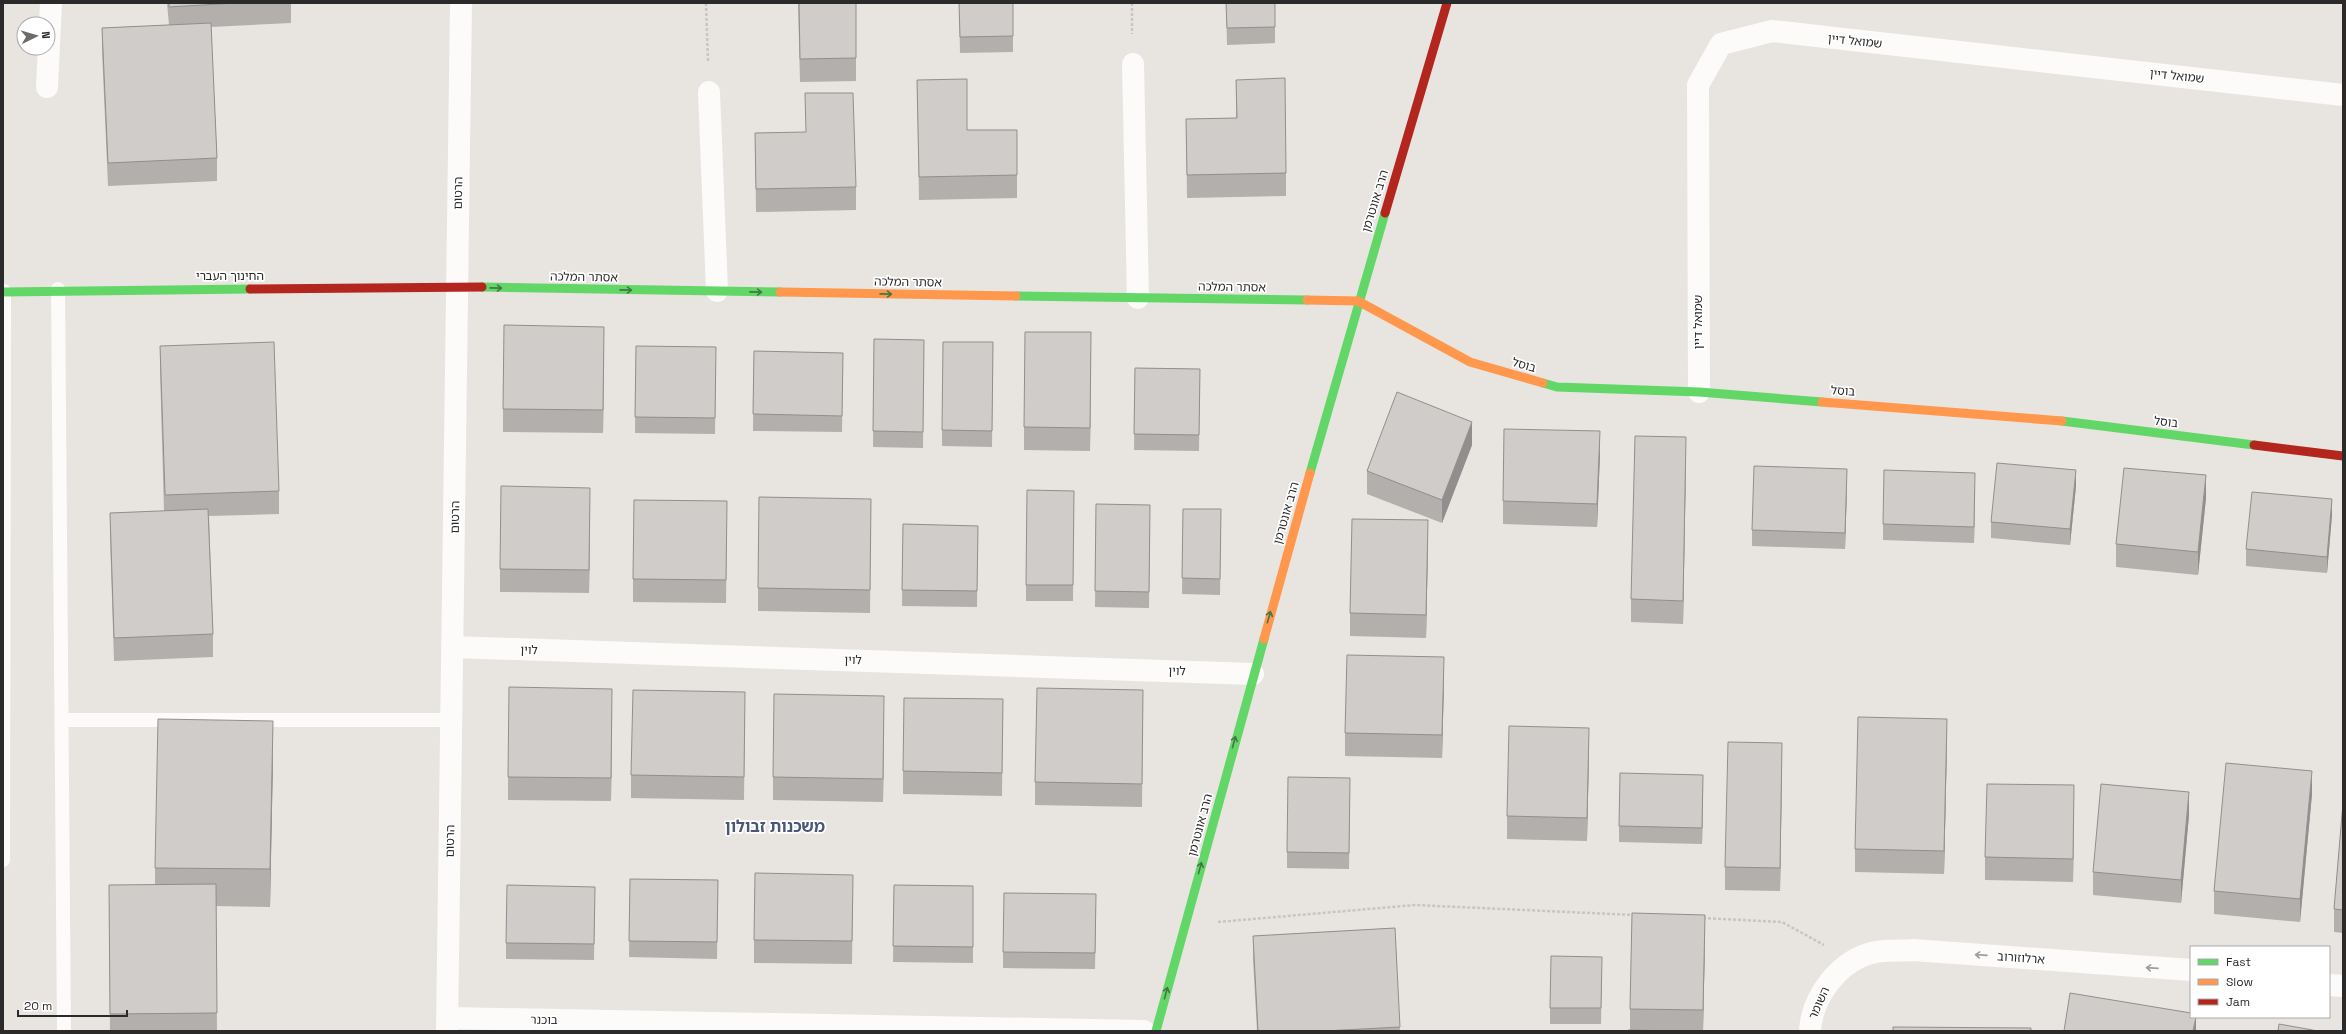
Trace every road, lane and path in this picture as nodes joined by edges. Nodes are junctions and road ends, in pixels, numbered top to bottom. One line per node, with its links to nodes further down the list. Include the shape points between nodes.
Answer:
1 (51, 3): 6 (street)
2 (461, 3): 9 (street, הרטום)
3 (706, 3): 7 (path)
4 (1447, 3): 14 (street, הרב אונטרמן)
5 (1133, 64): 13 (street)
6 (47, 87)
7 (709, 92): 11 (street)
8 (2343, 95): 15 (street, שמואל דיין, via 1772,31 1721,44 1698,86)
9 (457, 287): 10 (street, החינוך העברי); 11 (street, אסתר המלכה, one-way to 11); 17 (street, הרטום)
10 (58, 289): 12 (street, החינוך העברי); 19 (lane)
11 (717, 291): 13 (street, אסתר המלכה, one-way to 13)
12 (4, 292): 21 (lane)
13 (1138, 298): 14 (street, אסתר המלכה)
14 (1358, 301): 15 (street, בוסל, via 1470,362 1557,387); 18 (street, הרב אונטרמן, one-way to 14)
15 (1699, 392): 16 (street, בוסל, via 2047,419)
16 (2343, 456)
17 (453, 647): 18 (street, לוין); 20 (street, הרטום)
18 (1253, 674): 24 (street, הרב אונטרמן, one-way to 18)
19 (62, 720): 20 (lane); 30 (lane)
20 (452, 720): 29 (street, הרטום)
21 (3, 860)
22 (1639, 915): 24 (path, via 1415,905)
23 (1694, 918): 25 (path, via 1782,922)
24 (1185, 924): 32 (street, הרב אונטרמן, one-way to 24)
25 (1853, 961): 26 (street, ארלוזורוב, one-way to 25, via 1913,950 1876,952); 33 (street, השומר, via 1826,984 1810,1020)
26 (2190, 970)
27 (2330, 985): 28 (street)
28 (2343, 986)
29 (447, 1025): 31 (street, בוכנר)
30 (64, 1031)
31 (1144, 1031)
32 (1156, 1031)
33 (1810, 1031)

